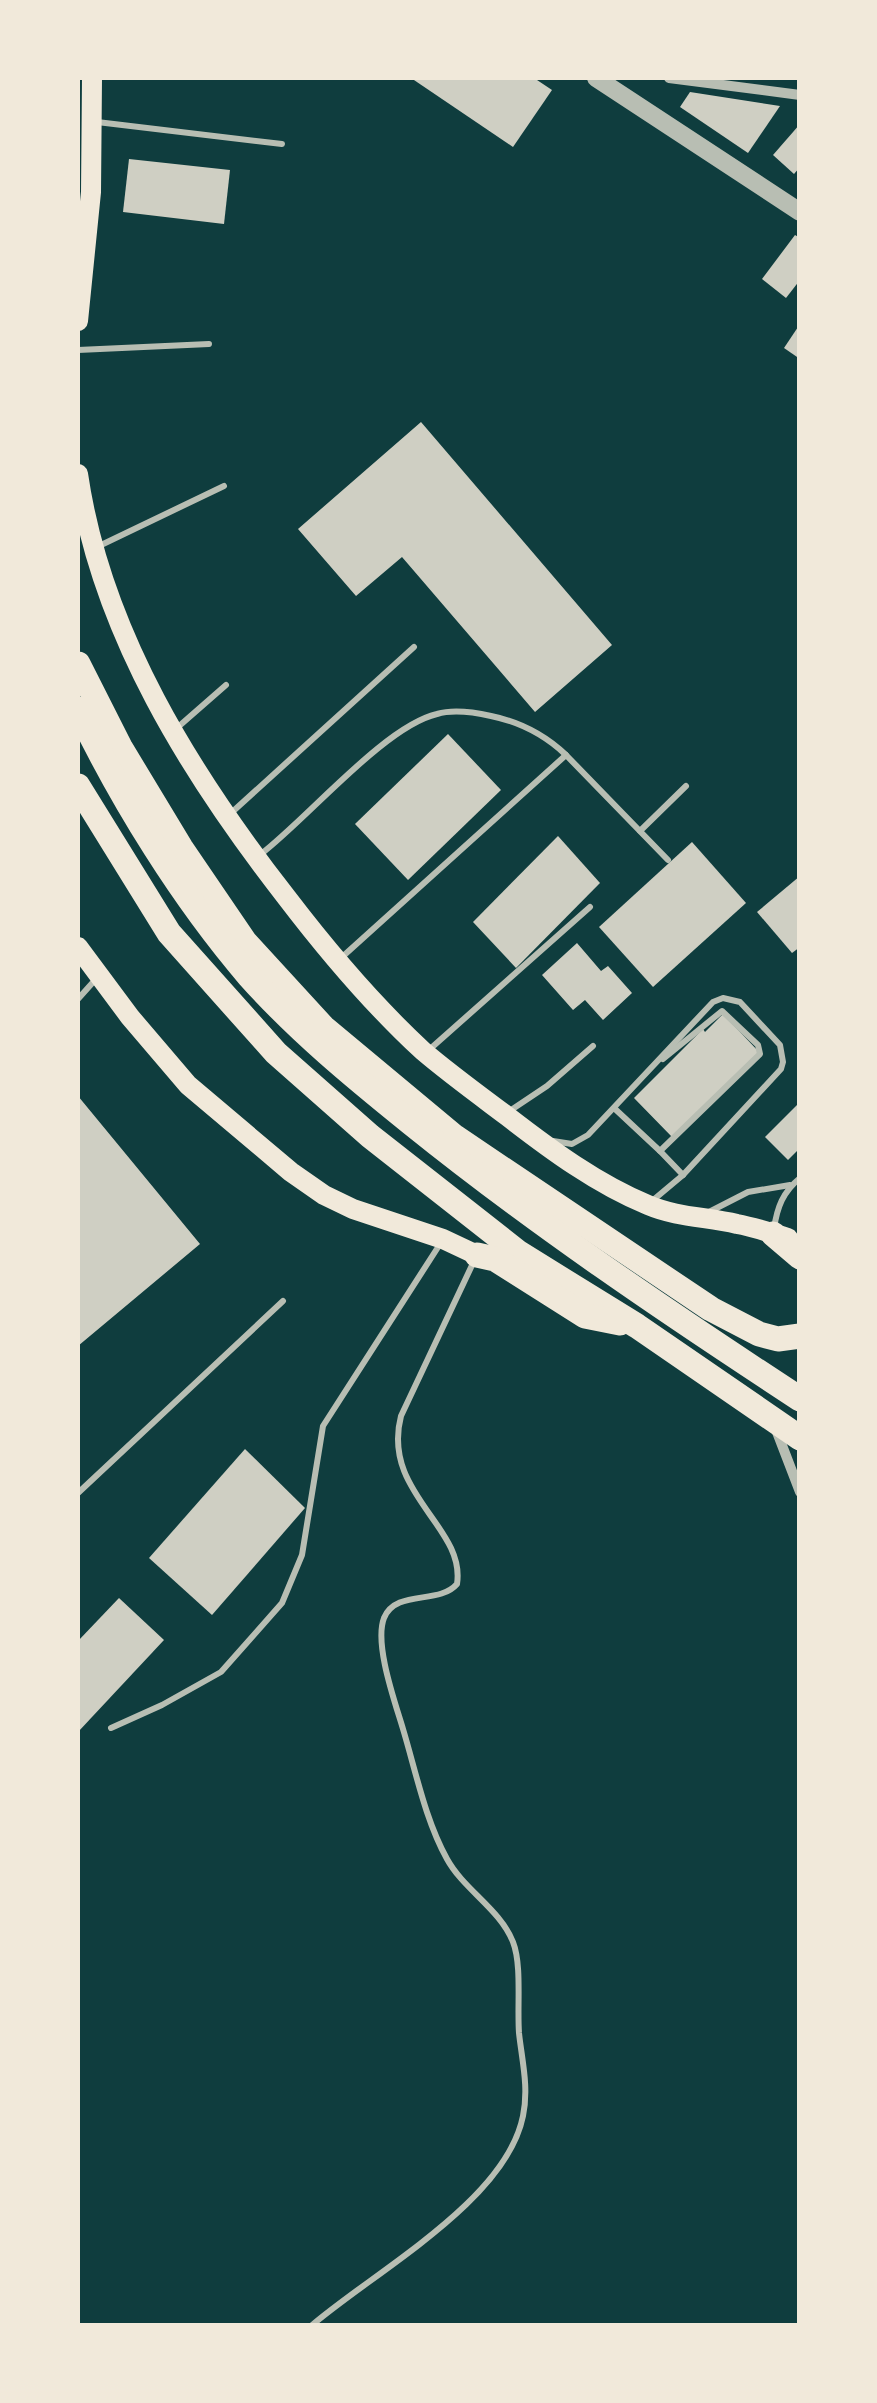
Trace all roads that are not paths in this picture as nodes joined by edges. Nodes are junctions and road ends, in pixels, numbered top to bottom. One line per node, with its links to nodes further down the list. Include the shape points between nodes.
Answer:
1 (92, 78): 5 (main road)
2 (596, 78): 7 (street)
3 (669, 78): 4 (street)
4 (800, 96)
5 (91, 121): 6 (lane); 8 (main road)
6 (282, 144)
7 (800, 212)
8 (78, 321)
9 (209, 344): 10 (lane)
10 (78, 350)
11 (78, 474): 13 (main road)
12 (224, 486): 13 (lane)
13 (94, 548): 18 (main road, via 126,638)
14 (414, 647): 23 (lane)
15 (78, 664): 51 (highway, via 181,848 246,942 323,1027 455,1137 695,1298 759,1334)
16 (226, 685): 18 (lane)
17 (78, 709): 52 (highway, via 114,780 202,915 320,1049 487,1184)
18 (174, 731): 23 (main road)
19 (566, 755): 24 (lane); 25 (lane, via 505,719 460,712 427,717 390,737); 30 (lane)
20 (78, 786): 27 (highway)
21 (686, 786): 24 (lane)
22 (78, 806): 27 (highway)
23 (225, 818): 25 (main road)
24 (640, 831): 26 (lane)
25 (254, 860): 30 (main road)
26 (668, 860)
27 (130, 874): 50 (highway, via 170,933 289,1065 520,1253)
28 (590, 907): 34 (lane)
29 (78, 947): 31 (main road)
30 (336, 962): 34 (main road)
31 (100, 976): 32 (lane); 45 (main road, via 188,1085 291,1172 353,1209)
32 (78, 999)
33 (594, 1046): 37 (lane)
34 (426, 1053): 37 (main road)
35 (653, 1064): 36 (lane); 39 (lane, via 722,1011 760,1050 758,1060); 40 (lane, via 722,998 740,1002 783,1054 780,1070)
36 (614, 1108): 38 (lane, via 572,1144); 39 (lane)
37 (505, 1114): 38 (main road)
38 (530, 1134): 42 (main road)
39 (660, 1151): 40 (lane)
40 (683, 1175): 42 (lane)
41 (796, 1183): 43 (lane, via 748,1192); 44 (lane, via 777,1210)
42 (648, 1205): 43 (main road)
43 (700, 1217): 44 (main road)
44 (774, 1234): 46 (main road); 48 (highway)
45 (443, 1240): 47 (main road); 57 (lane, via 322,1426 302,1554 282,1603 221,1672)
46 (800, 1242)
47 (477, 1255): 50 (highway, via 584,1316); 58 (lane, via 395,1437 406,1480 454,1557 457,1584 443,1595 390,1608 381,1640 446,1858 514,1944 524,2113 510,2153 480,2192)
48 (800, 1256)
49 (282, 1301): 56 (lane)
50 (637, 1326): 53 (highway)
51 (800, 1336)
52 (800, 1399)
53 (772, 1419): 54 (highway); 55 (street)
54 (800, 1438)
55 (800, 1492)
56 (78, 1493)
57 (111, 1728)
58 (310, 2326)

